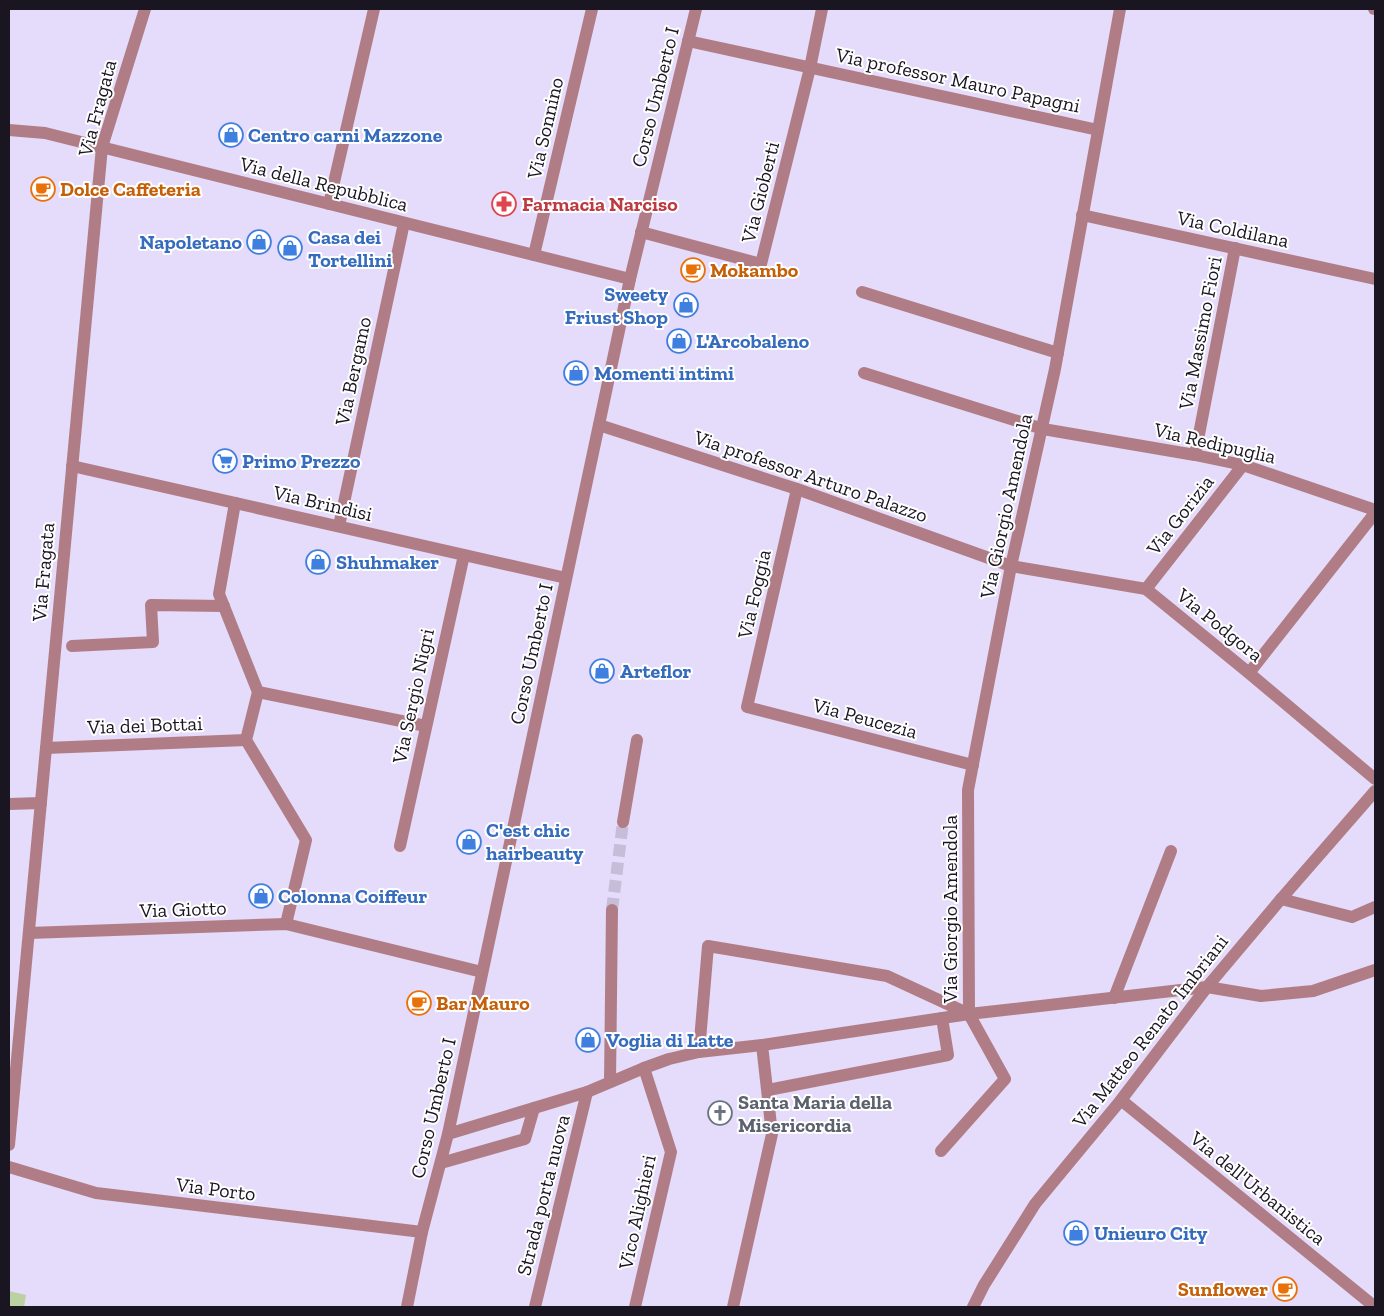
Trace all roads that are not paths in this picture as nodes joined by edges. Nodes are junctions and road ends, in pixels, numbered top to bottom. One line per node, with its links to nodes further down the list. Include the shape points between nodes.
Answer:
1 (145, 9): 11 (street, Via Fragata)
2 (374, 9): 12 (street)
3 (592, 9): 17 (street, Via Sonnino)
4 (696, 9): 7 (street, Corso Umberto I)
5 (822, 9): 8 (street, Via Gioberti)
6 (1120, 9): 10 (street, Via Giorgio Amendola)
7 (688, 41): 8 (street, Via professor Mauro Papagni); 15 (street, Corso Umberto I)
8 (810, 68): 10 (street, Via professor Mauro Papagni); 15 (street, Via Gioberti, via 761,264)
9 (9, 130): 11 (street, Via della Repubblica, via 45,133)
10 (1098, 130): 13 (street, Via Giorgio Amendola)
11 (102, 148): 12 (street, Via della Repubblica); 27 (street, Via Fragata)
12 (329, 204): 14 (street, Via della Repubblica)
13 (1082, 215): 16 (street, Via Coldilana); 21 (street, Via Giorgio Amendola)
14 (404, 223): 17 (street, Via della Repubblica); 31 (street, Via Bergamo)
15 (641, 232): 18 (street, Corso Umberto I)
16 (1235, 248): 19 (street, Via Coldilana); 25 (street, Via Massimo Fiori)
17 (534, 255): 18 (street, Via della Repubblica)
18 (630, 279): 23 (street, Corso Umberto I)
19 (1375, 279)
20 (862, 292): 21 (street)
21 (1058, 353): 24 (street, Via Giorgio Amendola)
22 (864, 373): 24 (street, Via Redipuglia)
23 (599, 425): 28 (street, Via professor Arturo Palazzo); 34 (street, Corso Umberto I)
24 (1043, 429): 25 (street, Via Redipuglia); 33 (street, Via Giorgio Amendola)
25 (1195, 455): 26 (street, Via Redipuglia)
26 (1243, 465): 30 (street, Via Redipuglia); 35 (street, Via Gorizia)
27 (72, 466): 29 (street, Via Brindisi); 44 (street, Via Fragata)
28 (797, 489): 33 (street, Via professor Arturo Palazzo); 40 (street, Via Foggia)
29 (235, 503): 31 (street, Via Brindisi); 36 (street, via 219,594)
30 (1375, 511): 38 (street)
31 (339, 526): 32 (street, Via Brindisi)
32 (464, 555): 34 (street, Via Brindisi); 41 (street, Via Sergio Nigri)
33 (1011, 566): 35 (street, Via Podgora); 45 (street, Via Giorgio Amendola)
34 (566, 578): 59 (street, Corso Umberto I)
35 (1146, 589): 38 (street, Via Podgora)
36 (224, 606): 37 (street, via 151,605 153,642); 39 (street)
37 (72, 646)
38 (1249, 673): 46 (street, Via Podgora)
39 (258, 692): 41 (street); 42 (street)
40 (747, 707): 45 (street, Via Peucezia)
41 (426, 726): 51 (street, Via Sergio Nigri)
42 (246, 740): 44 (street, Via dei Bottai); 56 (street, via 306,840)
43 (638, 740): 50 (street)
44 (46, 748): 48 (street, Via Fragata)
45 (973, 765): 62 (street, Via Giorgio Amendola, via 968,790)
46 (1375, 779)
47 (1375, 791): 53 (street, Via Matteo Renato Imbriani)
48 (41, 803): 49 (street); 57 (street, Via Fragata)
49 (9, 804)
50 (623, 822)
51 (400, 846)
52 (1172, 851): 61 (street)
53 (1280, 899): 54 (street, via 1352,917); 60 (street, Via Matteo Renato Imbriani)
54 (1375, 907)
55 (612, 910): 67 (street)
56 (286, 924): 57 (street, Via Giotto); 59 (street, Via Giotto)
57 (29, 933): 73 (street, Via Fragata)
58 (1375, 970): 60 (street, via 1313,991 1260,996)
59 (482, 972): 72 (street, Corso Umberto I)
60 (1207, 987): 61 (street); 70 (street, Via Matteo Renato Imbriani)
61 (1114, 998): 62 (street)
62 (969, 1014): 63 (street); 65 (street, via 887,976 708,946); 74 (street, via 1005,1079)
63 (942, 1018): 64 (street); 68 (street, via 948,1055)
64 (762, 1045): 65 (street); 68 (street)
65 (699, 1052): 66 (street)
66 (644, 1068): 67 (street); 81 (street, Vico Alighieri, via 672,1152)
67 (610, 1082): 69 (street)
68 (768, 1090): 82 (street, via 772,1134)
69 (587, 1092): 71 (street); 80 (street, Strada porta nuova)
70 (1121, 1100): 78 (street, Via dell'Urbanistica); 83 (street, Via Matteo Renato Imbriani, via 1035,1204)
71 (534, 1108): 72 (street); 75 (street, via 525,1139)
72 (448, 1134): 75 (street, Corso Umberto I)
73 (9, 1145)
74 (941, 1151)
75 (441, 1163): 77 (street, Corso Umberto I)
76 (9, 1168): 77 (street, Via Porto, via 96,1193)
77 (422, 1232): 79 (street, Corso Umberto I)
78 (1374, 1306)
79 (407, 1307)
80 (535, 1307)
81 (635, 1307)
82 (733, 1307)
83 (973, 1307)

